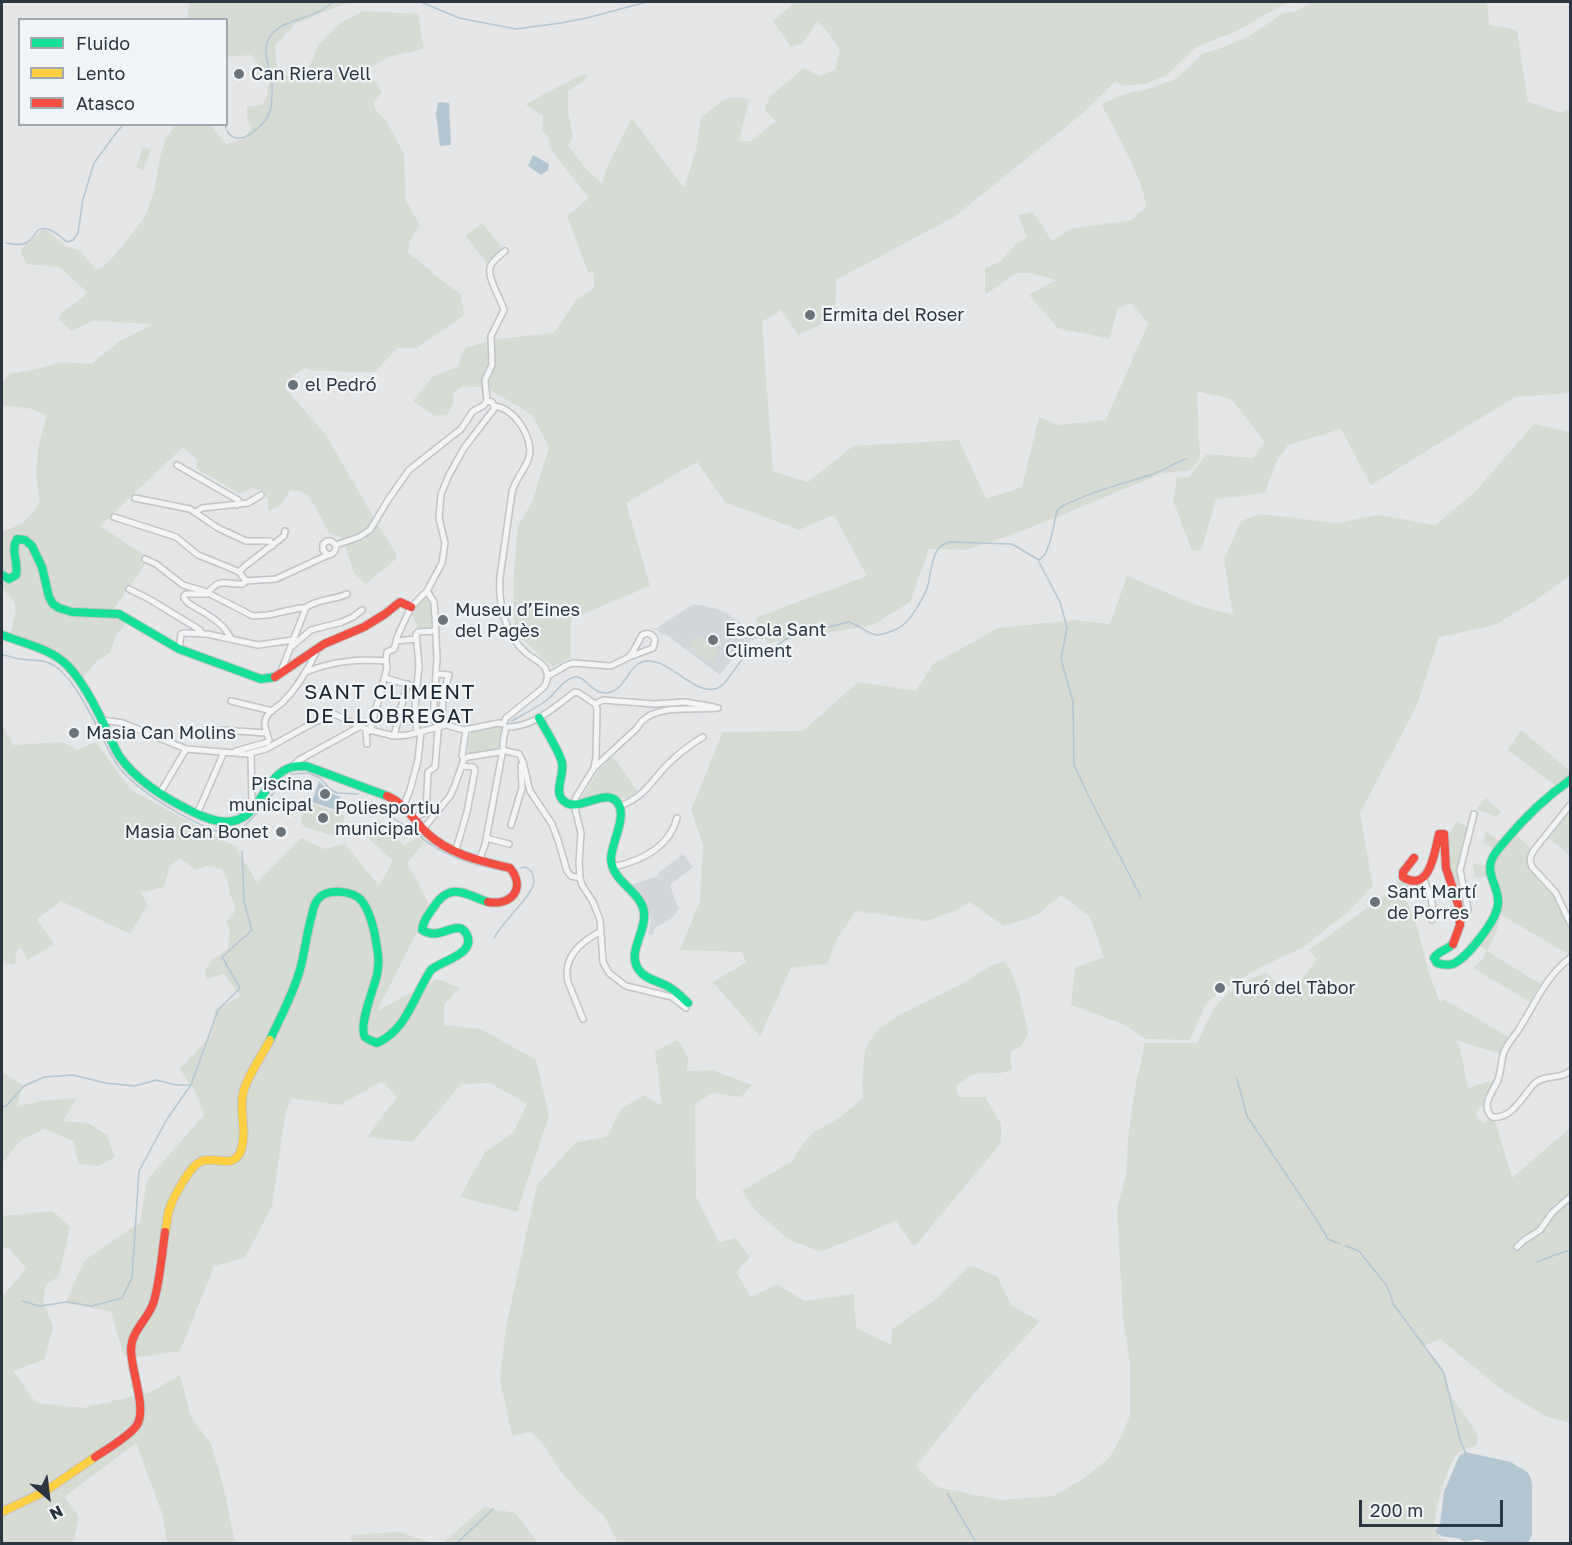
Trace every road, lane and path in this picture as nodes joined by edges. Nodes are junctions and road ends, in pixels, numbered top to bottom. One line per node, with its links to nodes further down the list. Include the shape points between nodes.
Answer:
1 (505, 251): 2 (street, via 489,269 504,310 491,336 492,365 485,380)
2 (485, 403): 3 (street, via 492,402); 4 (street, via 484,410); 12 (street, via 409,470 370,530)
3 (494, 406): 4 (street); 41 (street, via 518,422 530,450 511,498 500,578 502,608 517,643 543,666)
4 (490, 412): 20 (street, via 460,454 441,494 439,518 444,550 442,563)
5 (177, 465): 8 (street, via 238,500)
6 (261, 495): 8 (street)
7 (135, 498): 9 (street)
8 (237, 505): 9 (street)
9 (196, 512): 13 (street, via 243,540 270,541)
10 (114, 517): 16 (street, via 171,535 198,555)
11 (285, 531): 13 (street)
12 (336, 545): 14 (street, via 334,553); 14 (street, via 329,541 323,544)
13 (272, 546): 16 (street)
14 (328, 555): 18 (street, via 280,578)
15 (145, 559): 21 (street, via 183,585)
16 (239, 572): 18 (street)
17 (2, 575): 34 (street, via 9,579 18,573 12,551 15,540 21,539 32,546 44,572 48,594 58,608 121,615)
18 (246, 581): 21 (street, via 240,585 219,583)
19 (129, 590): 27 (street)
20 (427, 591): 23 (street); 26 (street, via 434,604)
21 (207, 594): 24 (street, via 257,617); 29 (street, via 186,594 184,598 220,625)
22 (347, 594): 24 (street)
23 (411, 607): 32 (street); 35 (street, via 400,602 364,627)
24 (304, 608): 31 (street)
25 (362, 610): 33 (street, via 342,622 311,630)
26 (435, 631): 30 (street, via 418,632); 40 (street)
27 (202, 634): 29 (street); 34 (street, via 182,633)
28 (2, 635): 49 (street, via 67,665)
29 (231, 639): 31 (street, via 258,645)
30 (416, 639): 32 (street); 44 (street)
31 (293, 640): 33 (street)
32 (396, 641): 37 (street, via 394,649 387,652)
33 (290, 648): 38 (street)
34 (179, 649): 38 (street, via 254,677 267,679 279,675)
35 (318, 649): 38 (street); 39 (street)
36 (629, 657): 36 (street, via 653,648 652,635 642,635); 41 (street, via 608,666 570,664)
37 (386, 661): 39 (street, via 344,661); 42 (street)
38 (286, 666)
39 (306, 672): 47 (street)
40 (437, 674): 51 (street, via 434,712 435,722); 51 (street, via 449,675)
41 (548, 676): 50 (street, via 543,688 506,718)
42 (385, 678): 43 (street); 54 (street)
43 (407, 684): 44 (street); 58 (street)
44 (416, 687): 57 (street)
45 (231, 701): 47 (street)
46 (596, 704): 48 (street, via 575,692); 62 (street); 67 (street, via 603,700 685,702 718,708 655,713)
47 (272, 711): 56 (street, via 265,721)
48 (539, 718): 50 (street, via 521,725); 75 (street, via 562,762 560,796)
49 (102, 720): 61 (street, via 123,723); 74 (street, via 125,764)
50 (505, 725): 55 (street); 65 (street)
51 (440, 726): 55 (street); 57 (street); 82 (street, via 435,765 428,772 426,812)
52 (359, 727): 54 (street); 66 (street, via 330,714 266,749); 71 (street)
53 (221, 730): 56 (street)
54 (368, 730): 58 (street); 60 (street)
55 (466, 730): 68 (street)
56 (267, 733): 64 (street, via 265,744)
57 (419, 733): 58 (street); 78 (street, via 413,783)
58 (394, 736)
59 (703, 737): 77 (street, via 671,761 645,792)
60 (368, 744)
61 (186, 749): 63 (street); 74 (street)
62 (597, 751): 67 (street); 72 (street)
63 (224, 752): 64 (street); 80 (street)
64 (231, 752): 66 (street)
65 (502, 752): 68 (street); 69 (street); 86 (street)
66 (251, 753): 79 (street)
67 (606, 756): 72 (street)
68 (465, 757): 70 (street)
69 (521, 757): 84 (street, via 522,788); 92 (street, via 528,787 551,822 567,871)
70 (462, 766): 85 (street, via 448,798); 88 (street, via 473,766 475,770)
71 (292, 767): 78 (street, via 306,766 386,795); 79 (street, via 276,778)
72 (594, 768): 75 (street)
73 (1570, 780): 96 (street, via 1525,818 1493,857 1490,872 1499,903 1482,934 1456,962 1437,963 1435,955 1452,945)
74 (160, 793): 80 (street)
75 (574, 805): 77 (street, via 607,797 615,798); 92 (street, via 581,832)
76 (1570, 805): 95 (street, via 1530,856 1532,867 1556,893)
77 (620, 806): 91 (street, via 611,855)
78 (403, 807): 82 (street)
79 (252, 808): 80 (street, via 231,823)
80 (197, 814)
81 (1474, 814): 96 (street, via 1460,870 1468,910)
82 (413, 818): 85 (street)
83 (677, 818): 91 (street, via 670,836 649,854)
84 (511, 825)
85 (423, 829): 88 (street)
86 (486, 838): 87 (street); 90 (street)
87 (509, 844)
88 (455, 853): 90 (street)
89 (1414, 858): 93 (street, via 1403,872 1404,878)
90 (479, 861): 104 (street, via 513,871 518,887 515,894 500,903 459,892 440,897 422,930 431,936 461,929 468,939 467,948 432,968 399,1026 379,1042 365,1038 363,1026 379,954 365,908 351,894 332,892 320,897 290,997 244,1092 239,1154 231,1161 198,1163 172,1201 154,1302 132,1340 141,1413 138,1425 44,1492)
91 (613, 867): 99 (street, via 644,910 635,955 638,968 673,989)
92 (580, 878): 97 (street, via 596,907)
93 (1423, 878): 94 (street, via 1433,902); 96 (street, via 1432,863 1439,834 1443,834 1446,868 1458,903)
94 (1432, 920)
95 (1570, 923)
96 (1460, 926)
97 (601, 931): 99 (street, via 603,962 615,979 626,986 672,997); 100 (street, via 577,948 568,964 568,982)
98 (1570, 958): 101 (street, via 1551,977 1505,1048 1486,1110 1492,1117 1501,1116 1538,1081)
99 (687, 1006)
100 (583, 1019)
101 (1570, 1071)
102 (1570, 1197): 103 (street, via 1540,1230)
103 (1517, 1247)
104 (2, 1512)

